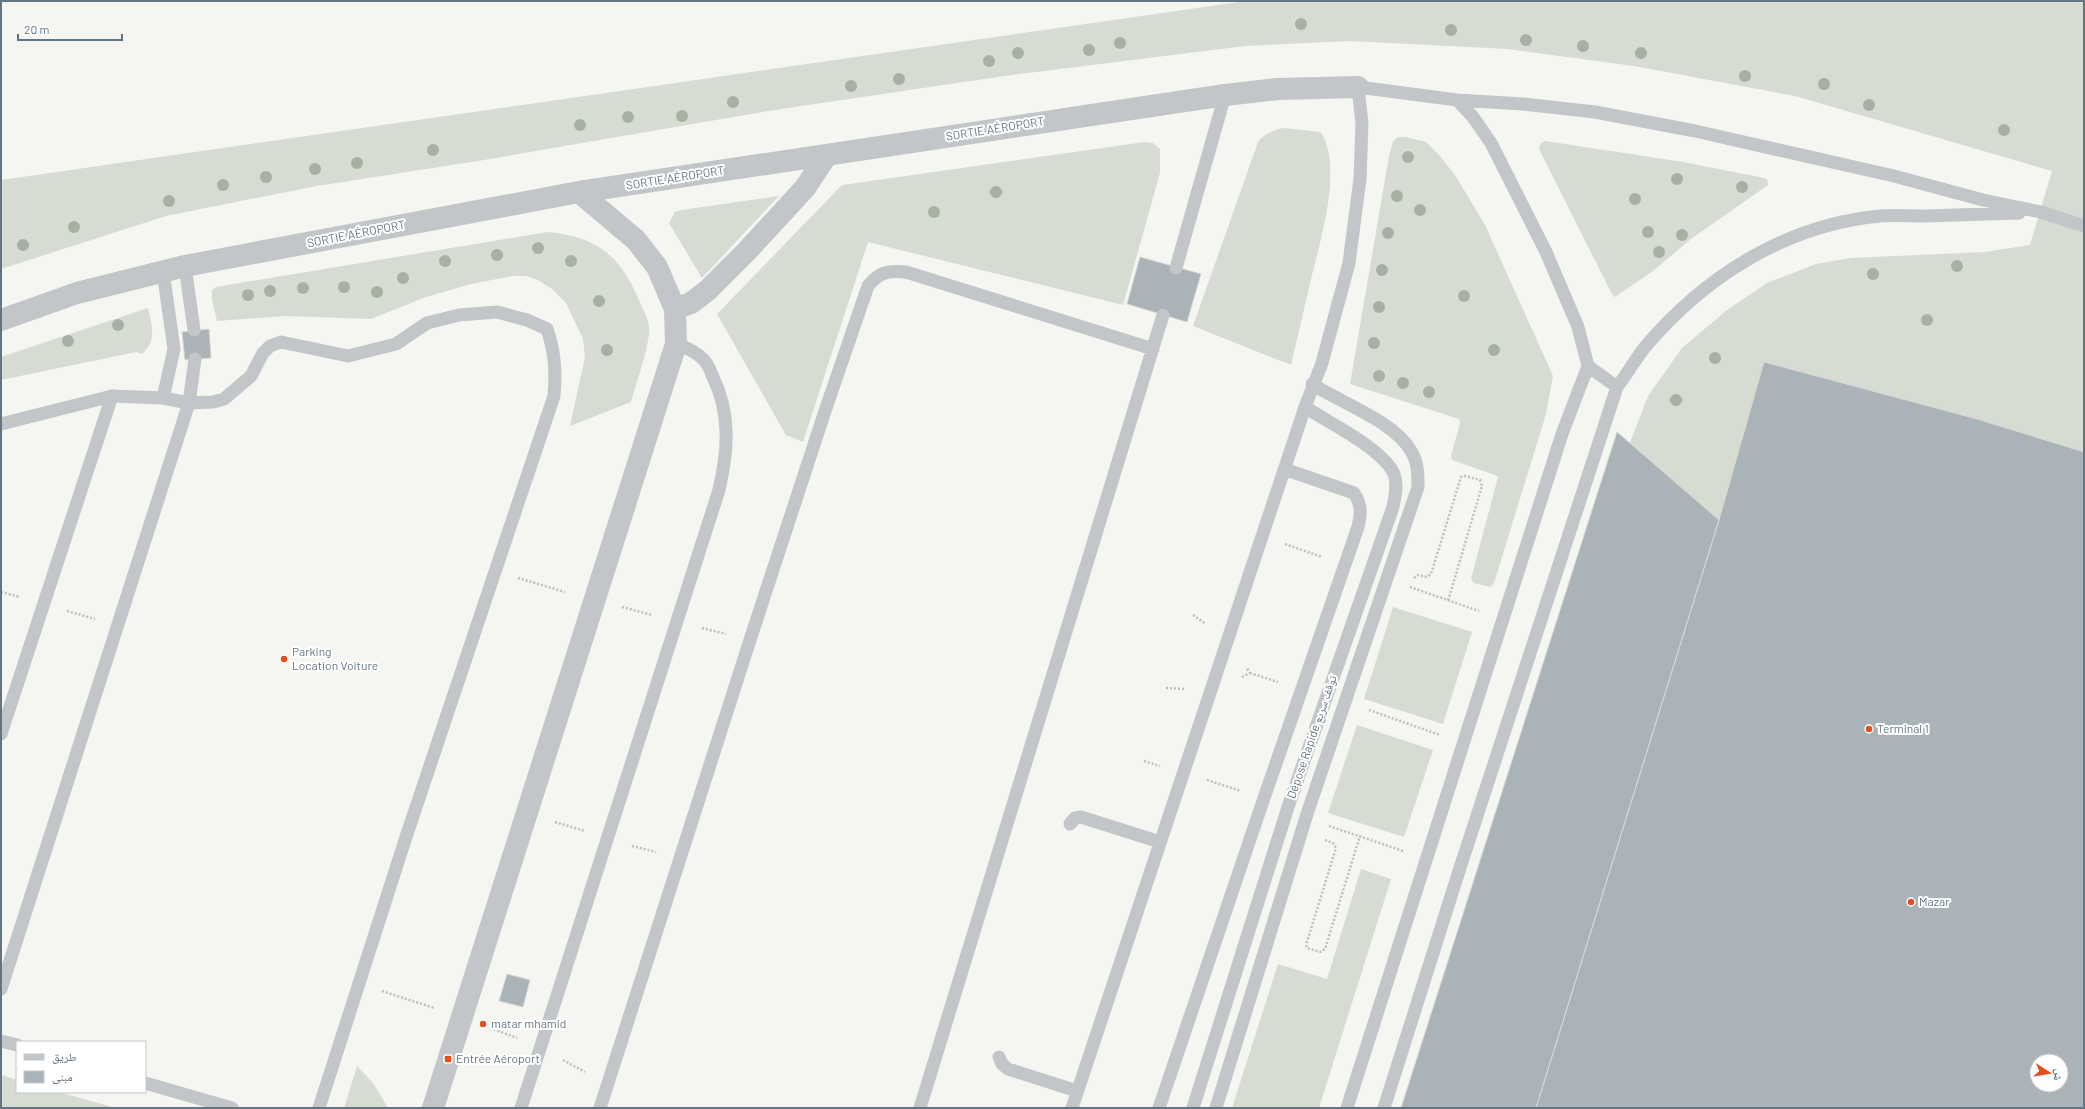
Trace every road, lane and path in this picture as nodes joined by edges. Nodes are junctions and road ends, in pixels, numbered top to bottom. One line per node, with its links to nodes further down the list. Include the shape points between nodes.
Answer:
1 (1358, 87): 2 (street, SORTIE AÉROPORT, via 1278,89); 3 (lane); 19 (lane, via 1362,124 1360,179 1349,264 1322,363)
2 (1225, 95): 4 (street, SORTIE AÉROPORT); 9 (lane)
3 (1457, 100): 6 (lane, via 1595,112 1695,130); 18 (lane, via 1473,117 1491,143 1513,184 1578,327)
4 (827, 155): 5 (street, SORTIE AÉROPORT); 11 (street, via 805,188 746,252 708,290 691,303)
5 (579, 192): 8 (street, SORTIE AÉROPORT); 11 (street, via 636,240 657,267)
6 (2041, 212): 7 (lane); 20 (lane, via 1880,216 1837,223 1795,235 1755,254 1718,278 1645,348)
7 (2084, 226)
8 (185, 266): 10 (street, SORTIE AÉROPORT); 14 (lane)
9 (1176, 268)
10 (163, 271): 13 (street, SORTIE AÉROPORT, via 77,293); 22 (lane, via 174,349)
11 (675, 309): 15 (street)
12 (1163, 315): 16 (lane)
13 (1, 320)
14 (194, 330)
15 (676, 344): 43 (street); 44 (lane, via 686,347 705,361 722,395 726,430 725,461 719,490)
16 (1153, 349): 45 (lane, via 906,272 893,270 875,277 868,286 825,411); 46 (lane)
17 (195, 359): 23 (lane)
18 (1588, 366): 20 (lane); 51 (lane, via 1562,434)
19 (1312, 384): 24 (lane); 50 (lane, via 1402,437 1416,463 1418,487 1310,807)
20 (1617, 387): 52 (lane)
21 (112, 396): 22 (lane); 25 (lane); 30 (lane)
22 (163, 398): 23 (lane)
23 (189, 404): 35 (lane); 42 (lane, via 224,399 251,376 263,353 276,342 287,342 348,356 396,344 427,322 459,315 497,312 547,328 554,348 554,396 406,837)
24 (1305, 407): 26 (lane); 49 (lane, Dépose Rapide توقف سريع, via 1373,450 1386,462 1394,475 1396,491 1393,507 1291,799)
25 (1, 424)
26 (1284, 469): 33 (lane); 48 (lane, via 1354,493 1359,500 1361,511 1358,527)
27 (1448, 601): 27 (path, via 1412,588 1416,576 1427,577 1431,574 1460,479 1465,476 1479,480 1482,484)
28 (1383, 715): 29 (path)
29 (1408, 724)
30 (1, 734)
31 (1070, 824): 33 (lane, via 1075,818 1082,816)
32 (1329, 826): 34 (path, via 1360,836 1325,949 1320,952 1307,948 1306,945 1336,850)
33 (1160, 842): 40 (lane)
34 (1332, 843)
35 (1, 989)
36 (1, 1041): 37 (lane)
37 (16, 1045)
38 (999, 1057): 40 (lane, via 1008,1069)
39 (146, 1083): 41 (lane)
40 (1077, 1091): 47 (lane)
41 (232, 1108)
42 (319, 1108)
43 (433, 1108)
44 (521, 1108)
45 (600, 1108)
46 (920, 1108)
47 (1072, 1108)
48 (1159, 1108)
49 (1193, 1108)
50 (1216, 1108)
51 (1347, 1108)
52 (1384, 1108)

